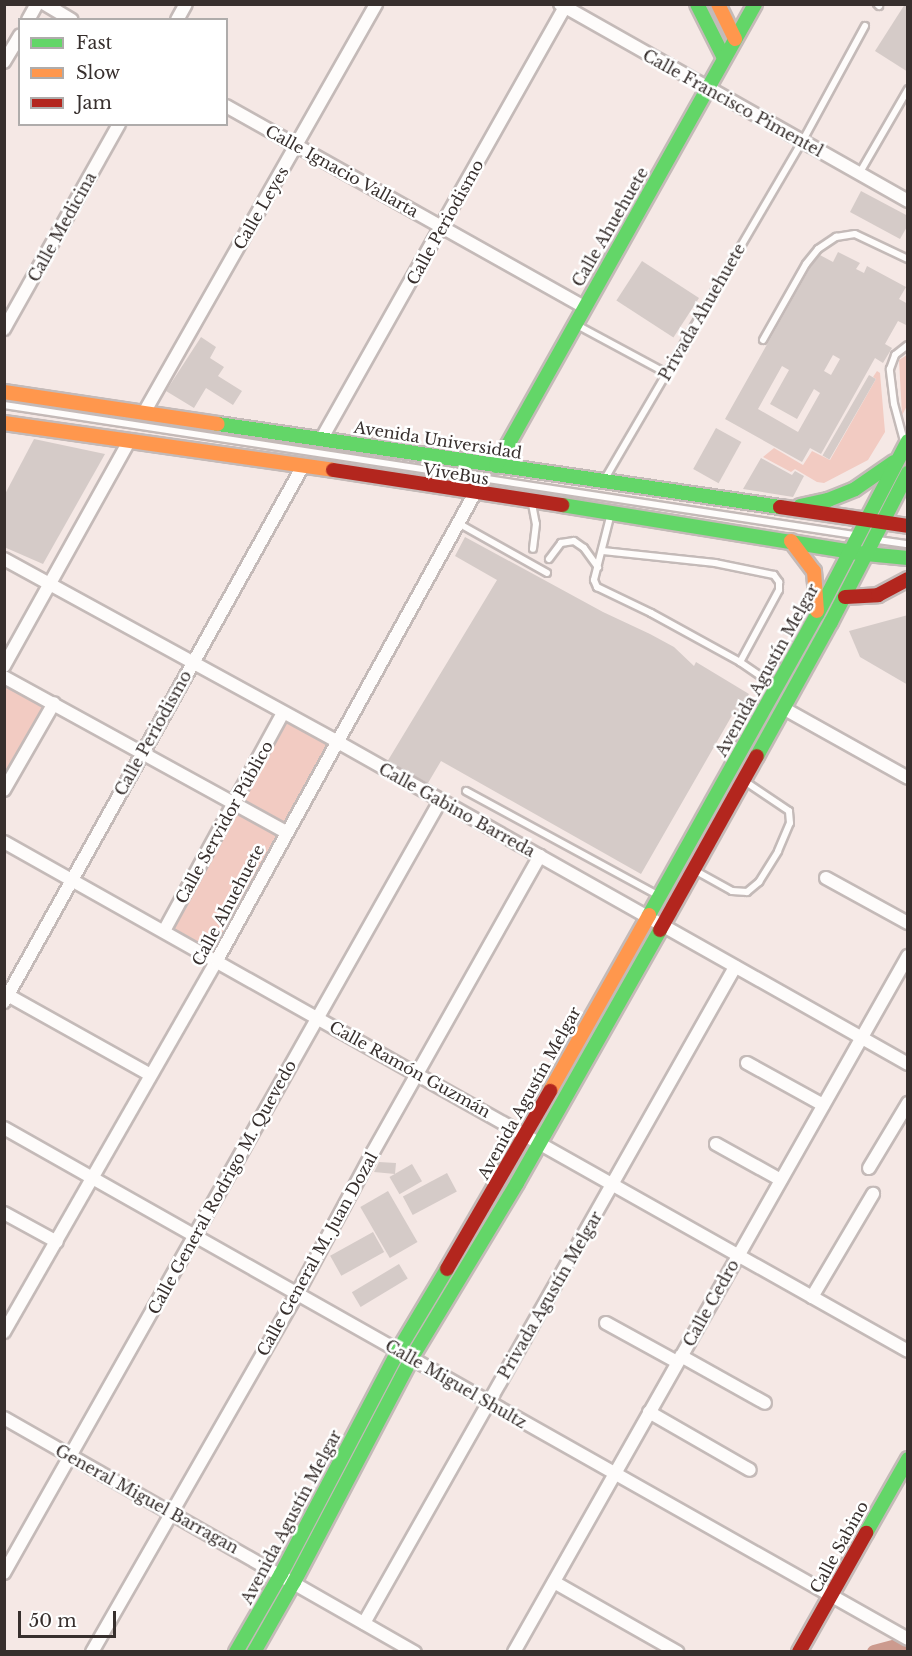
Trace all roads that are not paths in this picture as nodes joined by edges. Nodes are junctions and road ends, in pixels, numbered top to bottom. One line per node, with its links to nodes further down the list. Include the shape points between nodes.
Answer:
1 (37, 4): 9 (street)
2 (45, 4): 10 (street)
3 (186, 4): 11 (street)
4 (376, 4): 22 (street, Calle Leyes)
5 (697, 4): 15 (main road)
6 (718, 4): 14 (main road)
7 (755, 4): 14 (main road, Calle Ahuehuete)
8 (564, 6): 18 (street, Calle Francisco Pimentel); 25 (street, Calle Periodismo)
9 (29, 18)
10 (69, 18)
11 (178, 18)
12 (865, 26): 21 (lane, Privada Ahuehuete)
13 (18, 38): 16 (street)
14 (735, 39): 15 (main road, Calle Ahuehuete)
15 (724, 58): 18 (main road, Calle Ahuehuete)
16 (4, 62)
17 (908, 88): 23 (lane)
18 (707, 89): 21 (street, Calle Francisco Pimentel); 27 (main road, Calle Ahuehuete)
19 (228, 107): 22 (street, Calle Ignacio Vallarta)
20 (117, 126): 29 (street, Calle Medicina)
21 (802, 142): 23 (street, Calle Francisco Pimentel); 32 (lane, Privada Ahuehuete)
22 (297, 146): 25 (street, Calle Ignacio Vallarta); 35 (street, Calle Leyes)
23 (859, 174): 24 (street, Calle Francisco Pimentel)
24 (908, 201)
25 (442, 227): 27 (street, Calle Ignacio Vallarta); 37 (street, Calle Periodismo)
26 (908, 259): 30 (lane, via 855,234 836,237 806,264)
27 (584, 307): 28 (main road, Calle Ahuehuete)
28 (575, 324): 32 (lane); 42 (main road, Calle Ahuehuete)
29 (4, 329)
30 (763, 340)
31 (908, 345): 39 (lane, via 895,355 890,369 894,404)
32 (666, 373): 44 (lane, Privada Ahuehuete)
33 (4, 392): 35 (main road, Avenida Universidad)
34 (4, 405): 53 (lane, ViveBus)
35 (145, 411): 37 (main road, Avenida Universidad)
36 (4, 423): 38 (main road)
37 (322, 438): 42 (main road, Avenida Universidad)
38 (129, 441): 41 (main road); 67 (street)
39 (906, 443): 40 (main road, Avenida Agustín Melgar)
40 (899, 458): 47 (main road, via 848,492); 49 (main road, Avenida Agustín Melgar)
41 (303, 466): 45 (main road); 70 (street, Calle Periodismo)
42 (496, 466): 44 (main road, Avenida Universidad)
43 (908, 473): 50 (main road, Avenida Agustín Melgar)
44 (603, 482): 47 (main road, Avenida Universidad)
45 (476, 491): 46 (main road); 51 (street, Calle Ahuehuete)
46 (531, 501): 48 (main road); 57 (lane, via 536,524)
47 (786, 509): 49 (main road, Avenida Universidad)
48 (611, 513): 55 (main road); 59 (lane)
49 (866, 520): 50 (main road, Avenida Universidad); 53 (main road, Avenida Agustín Melgar)
50 (880, 522): 52 (main road, Avenida Universidad); 54 (main road, Avenida Agustín Melgar)
51 (458, 523): 65 (lane); 78 (street, Calle Ahuehuete)
52 (908, 526)
53 (858, 536): 54 (lane, ViveBus); 58 (main road, Avenida Agustín Melgar)
54 (872, 539): 56 (lane, ViveBus); 60 (main road, Avenida Agustín Melgar)
55 (791, 541): 58 (main road); 69 (main road, via 814,571)
56 (908, 544)
57 (533, 549)
58 (850, 550): 60 (main road); 69 (main road, Avenida Agustín Melgar)
59 (603, 551): 64 (lane); 71 (lane, via 715,563 774,575 779,590)
60 (866, 554): 61 (main road); 68 (main road, Avenida Agustín Melgar)
61 (908, 558)
62 (4, 559): 67 (street, Calle Gabino Barreda)
63 (549, 560): 64 (lane, via 561,543 574,541)
64 (598, 567): 71 (lane, via 594,580 597,587)
65 (547, 573)
66 (907, 579): 68 (main road, via 879,595)
67 (50, 585): 70 (street, Calle Gabino Barreda); 72 (street)
68 (844, 597): 76 (main road, Avenida Agustín Melgar)
69 (817, 615): 74 (main road, Avenida Agustín Melgar)
70 (192, 662): 77 (street, Calle Gabino Barreda); 79 (street, Calle Periodismo)
71 (740, 662): 74 (lane)
72 (4, 666)
73 (4, 677): 75 (street)
74 (777, 687): 89 (main road, Avenida Agustín Melgar)
75 (54, 703): 79 (street); 82 (street)
76 (783, 708): 80 (street); 81 (main road, Avenida Agustín Melgar)
77 (283, 713): 78 (street, Calle Gabino Barreda); 85 (street, Calle Servidor Público)
78 (336, 741): 84 (street, Calle Gabino Barreda); 86 (street, Calle Ahuehuete)
79 (142, 752): 85 (street); 92 (street, Calle Periodismo)
80 (908, 778)
81 (743, 780): 90 (main road, Avenida Agustín Melgar); 90 (lane, via 789,811 790,823 778,851 759,882 747,892 732,891)
82 (4, 790)
83 (466, 791): 93 (lane)
84 (440, 801): 88 (street, Calle Gabino Barreda); 103 (street, Calle General Rodrigo M. Quevedo)
85 (234, 804): 86 (street); 97 (street, Calle Servidor Público)
86 (286, 832): 99 (street, Calle Ahuehuete)
87 (4, 842): 92 (street, Calle Ramón Guzmán)
88 (540, 856): 94 (street, Calle Gabino Barreda); 107 (street, Calle General M. Juan Dozal)
89 (678, 863): 90 (lane); 93 (main road, Avenida Agustín Melgar)
90 (694, 870): 96 (main road, Avenida Agustín Melgar)
91 (826, 878): 95 (street)
92 (72, 880): 97 (street, Calle Ramón Guzmán); 102 (street, Calle Periodismo)
93 (659, 896): 94 (main road, Avenida Agustín Melgar)
94 (647, 916): 96 (street, Calle Gabino Barreda); 112 (main road, Avenida Agustín Melgar)
95 (908, 923)
96 (663, 925): 100 (street, Calle Gabino Barreda); 113 (main road, Avenida Agustín Melgar)
97 (164, 931): 99 (street, Calle Ramón Guzmán)
98 (908, 956): 101 (street, Calle Cedro)
99 (217, 960): 103 (street, Calle Ramón Guzmán); 108 (street, Calle Ahuehuete)
100 (735, 967): 104 (street, Calle Gabino Barreda); 118 (street, Privada Agustín Melgar)
101 (902, 979): 104 (street, Calle Cedro)
102 (6, 997): 108 (street)
103 (318, 1017): 107 (street, Calle Ramón Guzmán); 121 (street, Calle General Rodrigo M. Quevedo)
104 (861, 1037): 106 (street, Calle Gabino Barreda); 110 (street, Calle Cedro)
105 (747, 1063): 110 (street)
106 (908, 1064)
107 (417, 1075): 112 (street, Calle Ramón Guzmán); 124 (street, Calle General M. Juan Dozal)
108 (152, 1076): 116 (street, Calle Ahuehuete)
109 (908, 1103): 115 (street)
110 (823, 1106): 117 (street, Calle Cedro)
111 (4, 1128): 116 (street, Calle Miguel Shultz)
112 (526, 1134): 113 (street, Calle Ramón Guzmán); 128 (main road, Avenida Agustín Melgar)
113 (539, 1142): 118 (street, Calle Ramón Guzmán); 130 (main road, Avenida Agustín Melgar)
114 (716, 1144): 117 (street)
115 (869, 1168)
116 (93, 1179): 121 (street, Calle Miguel Shultz); 122 (street, Calle Ahuehuete)
117 (781, 1180): 123 (street, Calle Cedro)
118 (612, 1185): 123 (street, Calle Ramón Guzmán); 132 (street, Privada Agustín Melgar)
119 (873, 1194): 125 (street)
120 (4, 1213): 122 (street)
121 (195, 1236): 124 (street, Calle Miguel Shultz); 136 (street, Calle General Rodrigo M. Quevedo)
122 (57, 1242): 127 (street, Calle Ahuehuete)
123 (738, 1256): 125 (street, Calle Ramón Guzmán); 131 (street, Calle Cedro)
124 (298, 1292): 128 (street, Calle Miguel Shultz); 140 (street, Calle General M. Juan Dozal)
125 (812, 1297): 129 (street, Calle Ramón Guzmán)
126 (606, 1323): 131 (street)
127 (4, 1332)
128 (398, 1351): 130 (street, Calle Miguel Shultz); 142 (main road, Avenida Agustín Melgar)
129 (908, 1351)
130 (411, 1359): 132 (street, Calle Miguel Shultz); 143 (main road, Avenida Agustín Melgar)
131 (679, 1359): 133 (street); 134 (street, Calle Cedro)
132 (489, 1403): 139 (street, Calle Miguel Shultz); 146 (street, Privada Agustín Melgar)
133 (765, 1403)
134 (649, 1412): 138 (street); 139 (street, Calle Cedro)
135 (4, 1418): 136 (street, General Miguel Barragan)
136 (71, 1456): 140 (street, General Miguel Barragan); 141 (street, Calle General Rodrigo M. Quevedo)
137 (907, 1462): 145 (main road, Calle Sabino)
138 (750, 1470)
139 (615, 1474): 144 (street, Calle Cedro); 145 (street, Calle Miguel Shultz)
140 (170, 1512): 142 (street, General Miguel Barragan); 148 (street, Calle General M. Juan Dozal)
141 (4, 1573)
142 (281, 1574): 143 (street, General Miguel Barragan); 149 (main road, Avenida Agustín Melgar)
143 (294, 1582): 146 (street, General Miguel Barragan); 150 (main road, Avenida Agustín Melgar)
144 (554, 1582): 152 (street, Calle Cedro); 153 (street)
145 (831, 1595): 147 (street, Calle Miguel Shultz); 154 (main road, Calle Sabino)
146 (364, 1623): 151 (street, General Miguel Barragan)
147 (908, 1639)
148 (92, 1652)
149 (236, 1652)
150 (254, 1652)
151 (415, 1652)
152 (514, 1652)
153 (677, 1652)
154 (799, 1652)

